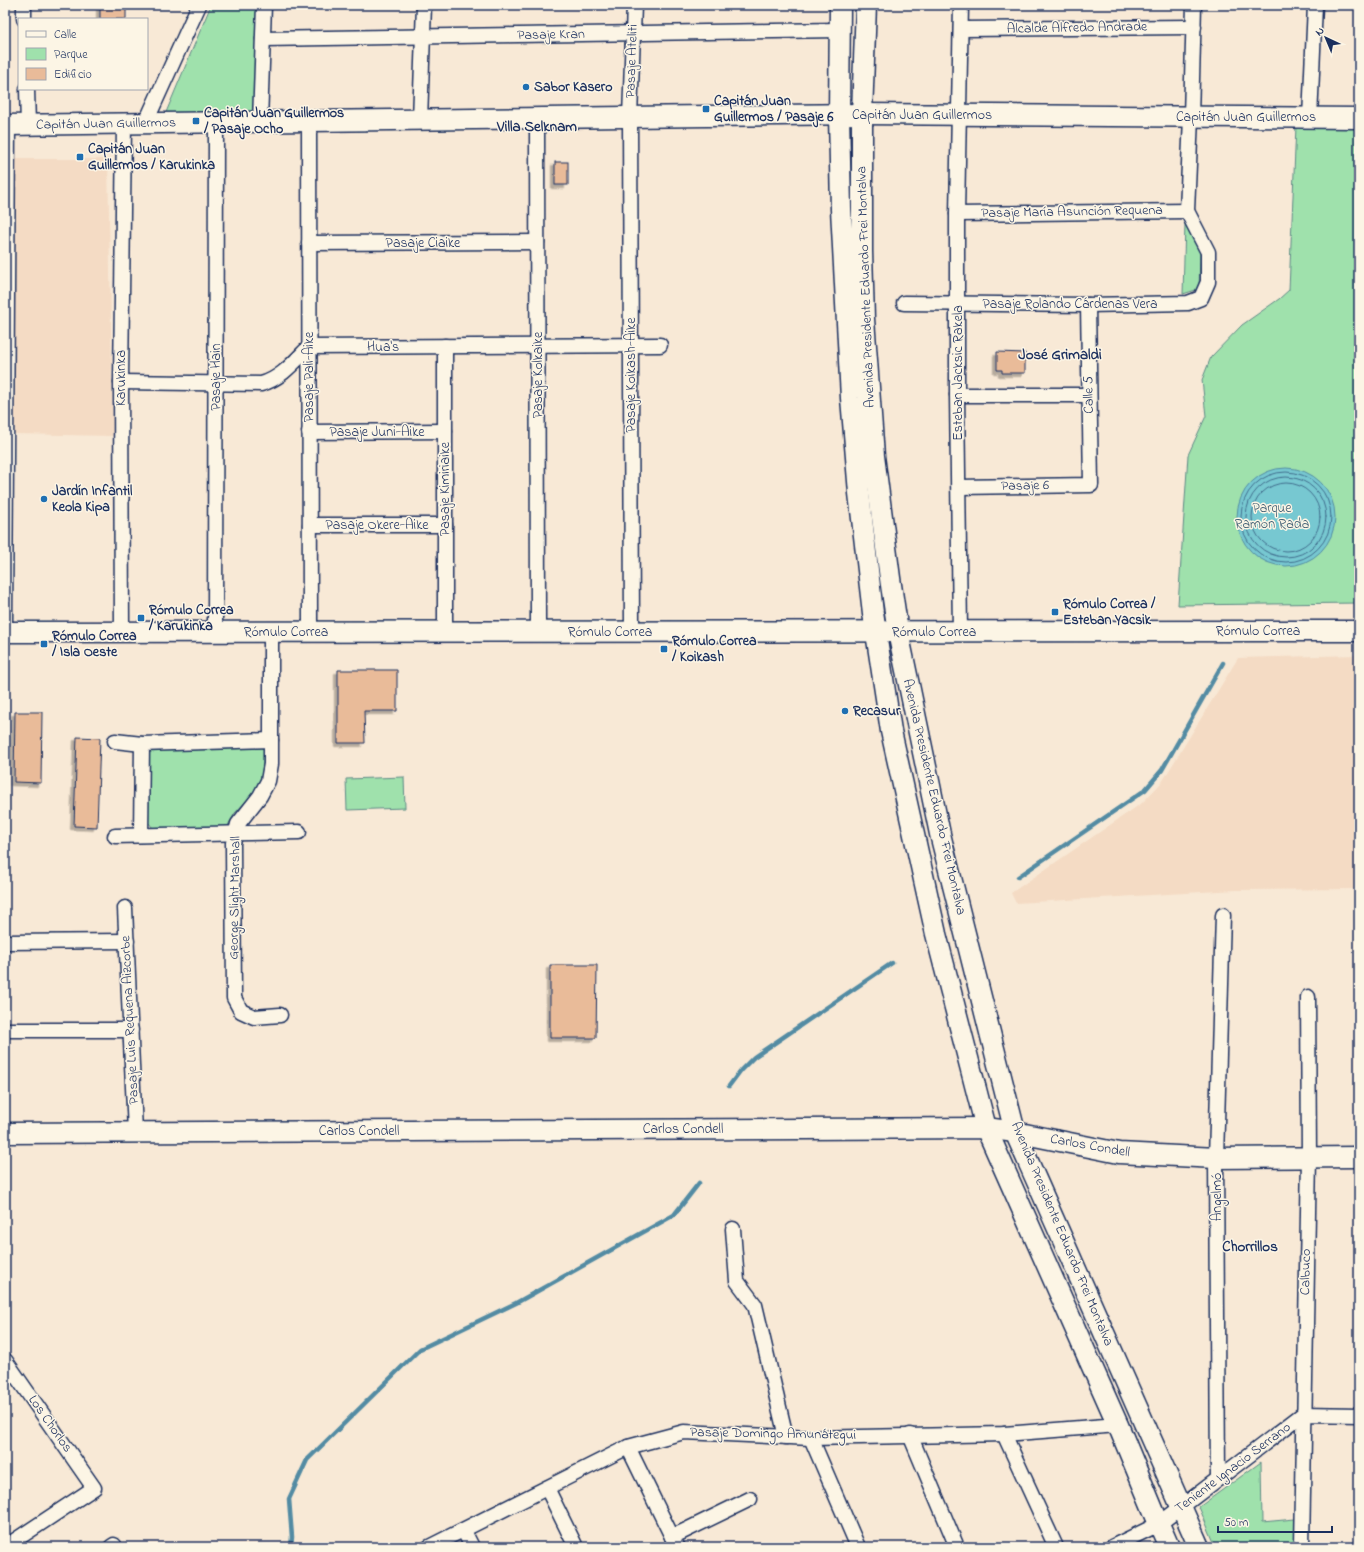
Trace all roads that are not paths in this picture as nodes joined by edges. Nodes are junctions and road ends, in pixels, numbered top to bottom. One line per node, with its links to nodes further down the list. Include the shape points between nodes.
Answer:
1 (24, 5): 11 (street)
2 (199, 5): 32 (street)
3 (264, 5): 17 (street)
4 (424, 5): 16 (street)
5 (634, 5): 15 (street, Pasaje Ateliti)
6 (840, 5): 14 (street, Avenida Presidente Eduardo Frei Montalva)
7 (866, 5): 20 (street, Avenida Presidente Eduardo Frei Montalva)
8 (962, 5): 13 (street, Esteban Jacksic Rakela)
9 (1194, 5): 12 (street)
10 (1315, 5): 25 (street)
11 (24, 18)
12 (1194, 27): 13 (street, Alcalde Alfredo Andrade); 23 (street)
13 (961, 29): 21 (street, Esteban Jacksic Rakela)
14 (839, 30): 15 (street, Pasaje Kran); 19 (street, Avenida Presidente Eduardo Frei Montalva)
15 (633, 34): 16 (street, Pasaje Kran); 22 (street, Pasaje Ateliti)
16 (423, 37): 17 (street, Pasaje Kran); 27 (street)
17 (263, 39): 30 (street)
18 (27, 90): 34 (street)
19 (839, 114): 20 (street, Capitán Juan Guillermos); 22 (street, Capitán Juan Guillermos); 68 (street, Avenida Presidente Eduardo Frei Montalva, via 841,217 850,390)
20 (862, 114): 21 (street, Capitán Juan Guillermos); 69 (street, Avenida Presidente Eduardo Frei Montalva, via 862,251 869,388 882,524)
21 (958, 115): 23 (street, Capitán Juan Guillermos); 36 (street, Esteban Jacksic Rakela)
22 (630, 117): 24 (street, Capitán Juan Guillermos); 42 (street, Pasaje Koikash-Aike)
23 (1191, 117): 25 (street, Capitán Juan Guillermos); 35 (street)
24 (537, 118): 27 (street, Capitán Juan Guillermos); 37 (street, Pasaje Kolkaike)
25 (1310, 118): 26 (street, Capitán Juan Guillermos)
26 (1359, 118)
27 (420, 120): 28 (street, Capitán Juan Guillermos)
28 (309, 121): 30 (street, Capitán Juan Guillermos); 38 (street, Pasaje Pali-Aike)
29 (216, 122): 30 (street, Capitán Juan Guillermos); 32 (street, Capitán Juan Guillermos); 49 (street, Pasaje Hain)
30 (260, 122)
31 (124, 124): 32 (street, Capitán Juan Guillermos); 34 (street, Capitán Juan Guillermos); 47 (street, Karukinka)
32 (145, 124)
33 (7, 125): 34 (street, Capitán Juan Guillermos); 48 (street)
34 (28, 125)
35 (1187, 211): 36 (street, Pasaje María Asunción Requena); 41 (street, Pasaje Rolando Cárdenas Vera, via 1208,252 1208,282 1201,298 1188,303)
36 (957, 214): 40 (street, Esteban Jacksic Rakela)
37 (537, 242): 38 (street, Pasaje Ciaike); 45 (street, Pasaje Kolkaike)
38 (309, 243): 46 (street, Pasaje Pali-Aike)
39 (904, 303): 40 (street, Pasaje Rolando Cárdenas Vera)
40 (958, 304): 41 (street, Pasaje Rolando Cárdenas Vera); 50 (street, Esteban Jacksic Rakela)
41 (1088, 305): 51 (street, Calle 5)
42 (631, 345): 43 (street, Hua's); 45 (street, Hua's); 67 (street, Pasaje Koikash-Aike)
43 (660, 345)
44 (445, 346): 45 (street, Hua's); 46 (street, Hua's); 52 (street, Pasaje Kimiriaike)
45 (537, 346): 66 (street, Pasaje Kolkaike)
46 (309, 347): 49 (street, via 271,382); 53 (street, Pasaje Pali-Aike)
47 (121, 382): 49 (street); 61 (street, Karukinka)
48 (6, 384): 58 (street)
49 (217, 384): 62 (street, Pasaje Hain)
50 (957, 395): 51 (street); 55 (street, Esteban Jacksic Rakela)
51 (1089, 395): 54 (street, Calle 5)
52 (445, 431): 53 (street, Pasaje Juni-Aike); 57 (street, Pasaje Kimiriaike)
53 (310, 432): 56 (street, Pasaje Pali-Aike)
54 (1091, 485): 55 (street, Pasaje 6)
55 (959, 487): 70 (street, Esteban Jacksic Rakela)
56 (310, 525): 57 (street, Pasaje Okere-Aike); 64 (street, Pasaje Pali-Aike)
57 (445, 525): 65 (street, Pasaje Kimiriaike)
58 (5, 622)
59 (1359, 631): 70 (street, Rómulo Correa)
60 (5, 632): 61 (street, Rómulo Correa)
61 (122, 632): 62 (street, Rómulo Correa)
62 (215, 632): 63 (street, Rómulo Correa)
63 (271, 632): 64 (street, Rómulo Correa); 71 (street, George Slight Marshall)
64 (310, 632): 65 (street, Rómulo Correa)
65 (445, 632): 66 (street, Rómulo Correa)
66 (538, 632): 67 (street, Rómulo Correa)
67 (632, 632): 68 (street, Rómulo Correa)
68 (875, 632): 69 (street, Rómulo Correa); 86 (street, Avenida Presidente Eduardo Frei Montalva, via 891,731 936,934)
69 (898, 632): 70 (street, Rómulo Correa); 88 (street, Avenida Presidente Eduardo Frei Montalva, via 940,834)
70 (960, 632)
71 (271, 740): 73 (street); 75 (street, George Slight Marshall, via 268,782 238,824)
72 (115, 741): 73 (street)
73 (142, 744): 76 (street)
74 (299, 832): 75 (street)
75 (235, 833): 76 (street); 83 (street, George Slight Marshall, via 234,998 241,1011 254,1017)
76 (141, 835): 77 (street)
77 (115, 836)
78 (125, 908): 80 (street, Pasaje Luis Requena Aizcorbe)
79 (1223, 915): 92 (street, Angelmó)
80 (127, 941): 81 (street); 85 (street, Pasaje Luis Requena Aizcorbe)
81 (5, 942)
82 (1308, 997): 90 (street, Calbuco)
83 (280, 1015)
84 (5, 1030): 85 (street)
85 (131, 1030): 87 (street, Pasaje Luis Requena Aizcorbe)
86 (986, 1128): 87 (street, Carlos Condell); 88 (street, Carlos Condell); 97 (street, Avenida Presidente Eduardo Frei Montalva)
87 (135, 1132): 89 (street, Carlos Condell)
88 (1015, 1132): 92 (street, Carlos Condell, via 1119,1153); 106 (street, Avenida Presidente Eduardo Frei Montalva)
89 (5, 1133)
90 (1308, 1157): 91 (street, Carlos Condell); 92 (street, Carlos Condell); 95 (street, Calbuco)
91 (1359, 1157)
92 (1216, 1158): 103 (street, Angelmó)
93 (733, 1229): 100 (street, via 737,1281 755,1305)
94 (5, 1360): 109 (street, Los Chorlos, via 94,1488)
95 (1303, 1414): 96 (street, Teniente Ignacio Serrano); 103 (street, Teniente Ignacio Serrano); 120 (street, Calbuco)
96 (1359, 1415)
97 (1118, 1425): 98 (street, Pasaje Domingo Amunátegui); 107 (street, Avenida Presidente Eduardo Frei Montalva)
98 (1004, 1434): 99 (street, Pasaje Domingo Amunátegui); 116 (street)
99 (910, 1435): 101 (street, Pasaje Domingo Amunátegui); 115 (street)
100 (786, 1437): 101 (street, Pasaje Domingo Amunátegui); 102 (street, Pasaje Domingo Amunátegui, via 684,1432)
101 (811, 1438): 114 (street)
102 (628, 1447): 104 (street, Pasaje Domingo Amunátegui); 110 (street)
103 (1218, 1479): 106 (street, Teniente Ignacio Serrano)
104 (547, 1488): 108 (street, Pasaje Domingo Amunátegui); 113 (street)
105 (750, 1499): 110 (street)
106 (1182, 1508): 107 (street, Teniente Ignacio Serrano); 119 (street, Avenida Presidente Eduardo Frei Montalva)
107 (1158, 1524): 117 (street, Teniente Ignacio Serrano); 118 (street, Avenida Presidente Eduardo Frei Montalva)
108 (464, 1531): 111 (street, Pasaje Domingo Amunátegui); 112 (street)
109 (6, 1542)
110 (675, 1542)
111 (429, 1547)
112 (472, 1547)
113 (576, 1547)
114 (858, 1547)
115 (956, 1547)
116 (1056, 1547)
117 (1112, 1547)
118 (1169, 1547)
119 (1199, 1547)
120 (1302, 1547)

